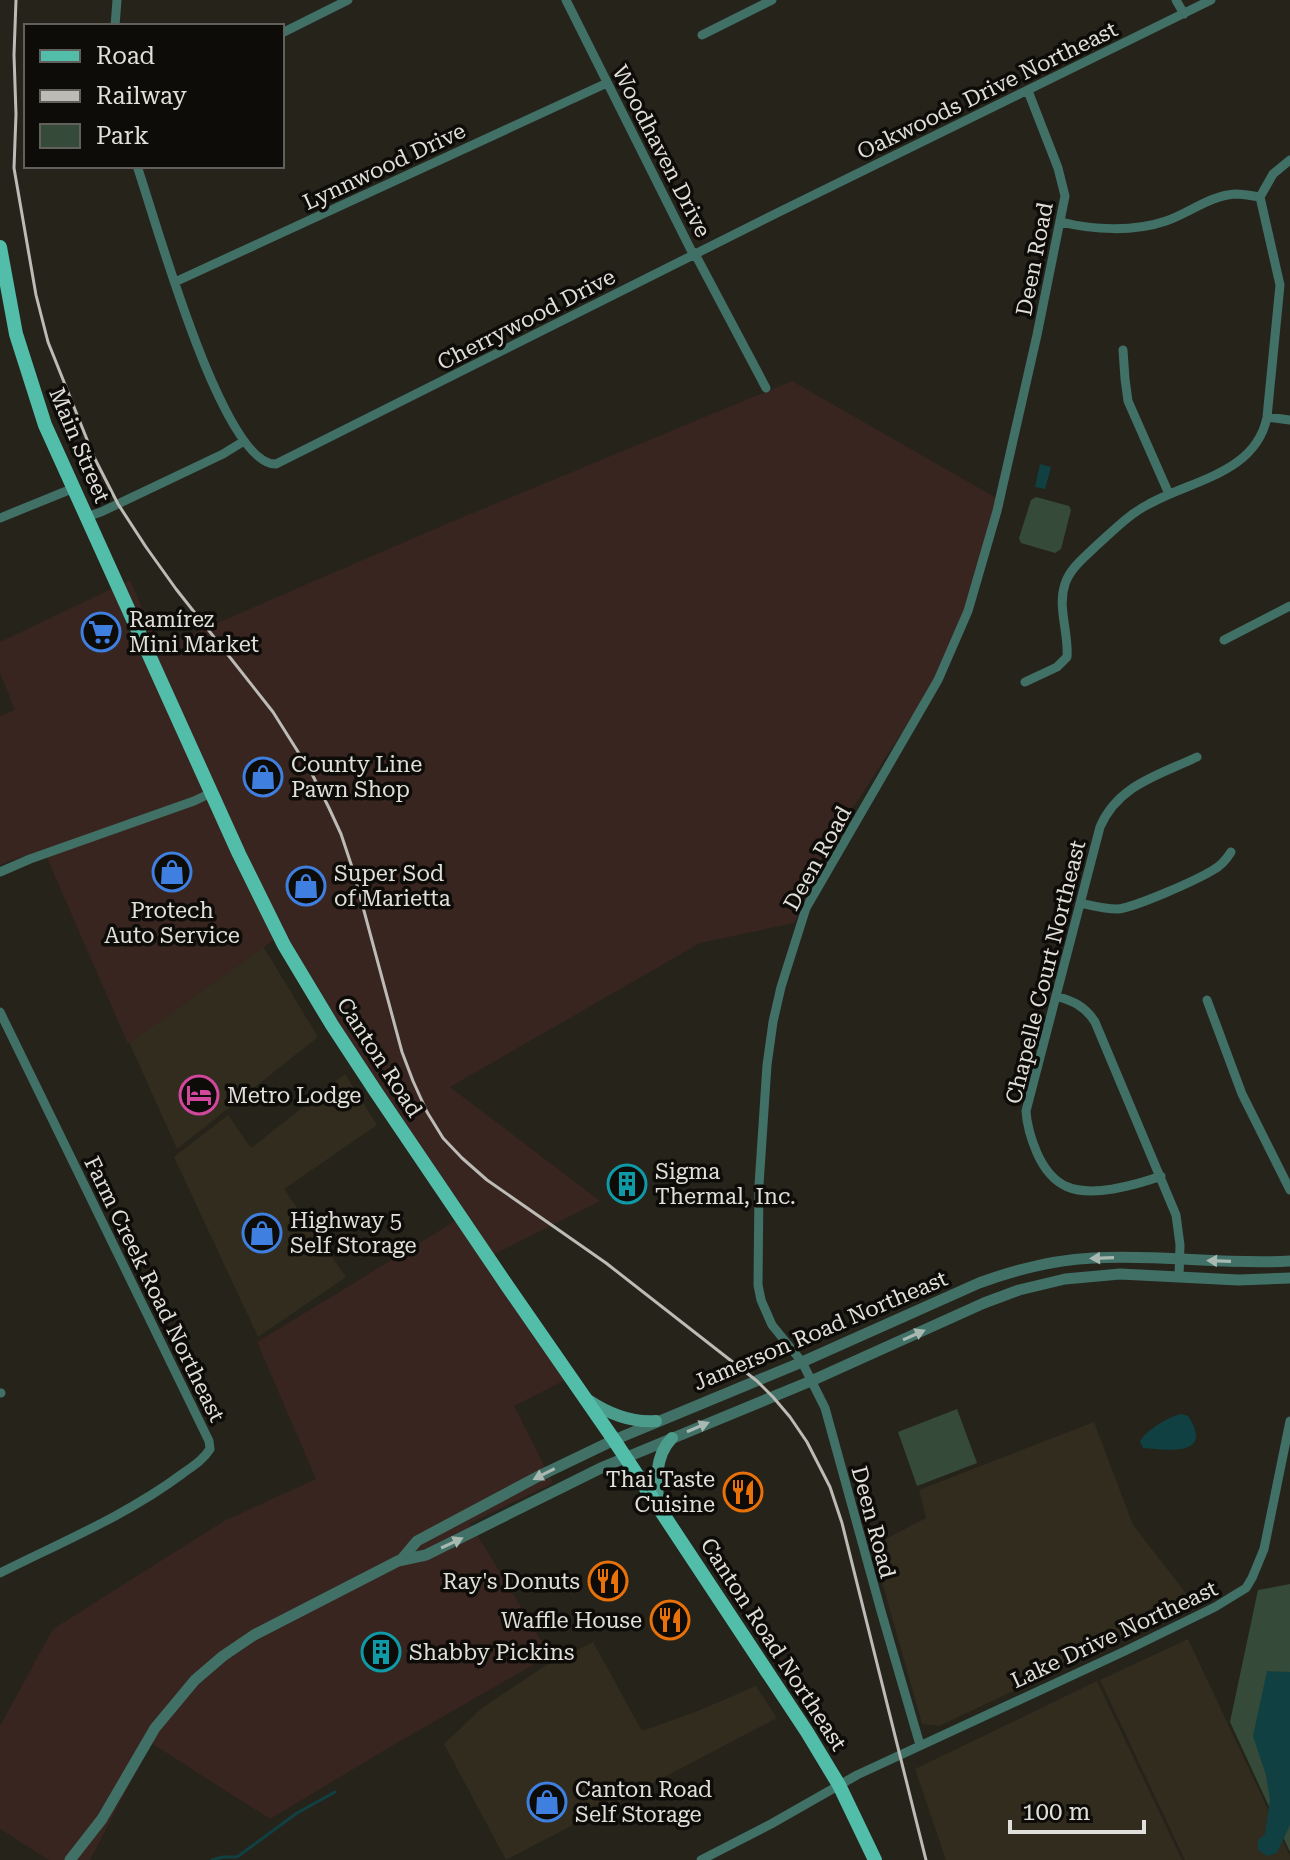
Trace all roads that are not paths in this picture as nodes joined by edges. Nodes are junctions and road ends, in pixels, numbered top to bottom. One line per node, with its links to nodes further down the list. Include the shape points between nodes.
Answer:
1 (117, 0): 8 (street)
2 (348, 0): 9 (street)
3 (566, 0): 11 (street, Woodhaven Drive)
4 (772, 0): 10 (street)
5 (1176, 0): 7 (street)
6 (1211, 0): 7 (street, Oakwoods Drive Northeast)
7 (1184, 14): 12 (street, Oakwoods Drive Northeast)
8 (115, 24)
9 (284, 32)
10 (702, 35)
11 (607, 83): 19 (street, Woodhaven Drive); 20 (street, Lynnwood Drive)
12 (1028, 91): 16 (street, Oakwoods Drive Northeast); 17 (street, Deen Road, via 1064,189)
13 (1290, 160): 15 (street, via 1273,174)
14 (138, 168): 20 (street)
15 (1260, 197): 17 (street, via 1225,196 1136,227); 21 (street)
16 (779, 212): 19 (street, Cherrywood Drive)
17 (1061, 222): 49 (street, Deen Road, via 997,511 968,611 938,680 806,908 773,1022 759,1185 758,1285 772,1325)
18 (0, 247): 27 (main road, Main Street, via 27,372)
19 (695, 254): 23 (street, Woodhaven Drive); 26 (street, Cherrywood Drive, via 276,464 262,461)
20 (175, 282): 26 (street, via 216,392)
21 (1285, 284): 24 (street)
22 (1123, 350): 28 (street, via 1128,401)
23 (766, 388)
24 (1267, 417): 25 (street); 28 (street, via 1262,437 1243,460)
25 (1290, 420)
26 (244, 441): 29 (street)
27 (74, 488): 29 (main road, Main Street); 30 (street)
28 (1169, 494): 34 (street, via 1124,521 1074,567 1062,594 1067,657)
29 (86, 517): 33 (main road, Main Street)
30 (0, 518)
31 (1290, 606): 32 (street)
32 (1224, 640)
33 (147, 651): 36 (main road, Canton Road)
34 (1025, 682)
35 (1197, 757): 39 (street, Chapelle Court Northeast, via 1134,787 1112,804 1100,827)
36 (211, 793): 38 (street); 51 (main road, Canton Road, via 296,967)
37 (1231, 852): 39 (street, via 1211,872 1121,909)
38 (0, 872)
39 (1080, 903): 40 (street, Chapelle Court Northeast)
40 (1056, 996): 43 (street, via 1077,1003 1095,1022); 43 (street, Chapelle Court Northeast, via 1026,1111 1041,1162 1055,1180 1073,1190 1123,1187)
41 (1207, 1000): 44 (street, via 1242,1094)
42 (0, 1012): 59 (street, Farm Creek Road Northeast, via 210,1449 152,1495)
43 (1161, 1176): 45 (street, via 1176,1215)
44 (1290, 1190)
45 (1180, 1260): 46 (street, Jamerson Road Northeast, one-way to 45); 47 (street); 49 (street, Jamerson Road Northeast, one-way to 49, via 1097,1258 1014,1271)
46 (1290, 1261)
47 (1179, 1277): 48 (street, Jamerson Road Northeast); 50 (street, Jamerson Road Northeast, one-way to 47, via 1019,1290 1100,1275)
48 (1290, 1278)
49 (802, 1362): 50 (street, Deen Road); 52 (street, Jamerson Road Northeast)
50 (811, 1381): 54 (street, Jamerson Road Northeast, one-way to 50); 60 (street, Deen Road, via 825,1408)
51 (586, 1399): 52 (main road, via 620,1417); 55 (main road, Canton Road)
52 (656, 1421): 55 (street, Jamerson Road Northeast)
53 (1290, 1421): 60 (street, Lake Drive Northeast, via 1264,1549 1246,1588 1125,1651)
54 (672, 1438): 56 (street, Jamerson Road Northeast); 57 (main road, via 659,1460)
55 (614, 1440): 56 (main road, Canton Road); 58 (street, Jamerson Road Northeast, one-way to 58, via 417,1541)
56 (626, 1458): 57 (main road, Canton Road Northeast); 58 (street, Jamerson Road Northeast, one-way to 56, via 426,1555)
57 (659, 1508): 61 (main road, Canton Road Northeast)
58 (400, 1560): 62 (street, Jamerson Road Northeast, via 254,1635 195,1680 155,1728)
59 (0, 1573)
60 (920, 1745): 61 (street, Lake Drive Northeast)
61 (839, 1785): 65 (street, Lake Drive Northeast); 66 (main road, Canton Road Northeast)
62 (89, 1838): 63 (street, Jamerson Road Northeast); 64 (street)
63 (70, 1860)
64 (87, 1860)
65 (701, 1860)
66 (875, 1860)

